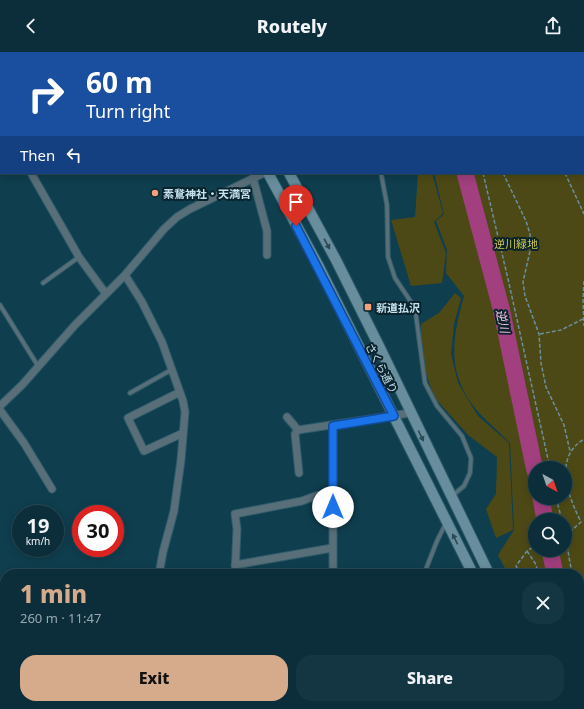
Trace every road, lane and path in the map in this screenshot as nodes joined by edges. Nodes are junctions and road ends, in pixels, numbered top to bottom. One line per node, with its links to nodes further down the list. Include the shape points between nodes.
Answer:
1 (32, 174): 12 (street)
2 (262, 174): 9 (street)
3 (269, 174): 28 (street, さくら通り)
4 (290, 174): 27 (street, さくら通り, one-way to 27, via 336,260)
5 (381, 174): 39 (lane, via 387,205 388,257 395,278 415,308 425,383 438,406 462,436 471,458 470,473 464,486)
6 (483, 174): 35 (path)
7 (503, 174): 20 (path, via 530,234 530,250 523,282)
8 (565, 174): 10 (path)
9 (253, 178): 11 (street, via 268,231); 13 (street, via 178,217)
10 (584, 214)
11 (267, 255)
12 (79, 257): 15 (lane); 16 (street)
13 (125, 276): 16 (street); 22 (street, via 142,302)
14 (584, 281): 18 (path)
15 (43, 284)
16 (106, 294): 21 (street)
17 (0, 305): 21 (lane)
18 (583, 319): 19 (path); 20 (path, via 561,330)
19 (584, 326)
20 (539, 334): 34 (path, via 546,387 564,425)
21 (38, 366): 25 (street)
22 (172, 369): 23 (street); 24 (lane)
23 (180, 392): 32 (street, via 184,412); 32 (street, via 128,418 144,451)
24 (130, 393)
25 (0, 406)
26 (0, 410): 37 (street)
27 (410, 413): 28 (street); 39 (street, さくら通り, one-way to 39)
28 (394, 416): 30 (street); 40 (street, さくら通り)
29 (287, 417): 31 (street)
30 (333, 426): 31 (street); 38 (street)
31 (298, 430): 36 (street, via 295,434)
32 (182, 433): 49 (street, via 174,511)
33 (584, 439): 34 (path)
34 (570, 451): 41 (path, via 566,464 566,482 571,502)
35 (548, 461)
36 (299, 473)
37 (52, 489)
38 (333, 494): 44 (street); 48 (street, via 318,495 302,501 235,514)
39 (451, 497): 54 (street, さくら通り)
40 (447, 522): 52 (lane, via 436,541); 53 (street, さくら通り, one-way to 40)
41 (582, 522): 42 (path); 43 (path)
42 (584, 525)
43 (572, 530)
44 (332, 548): 48 (street); 51 (street)
45 (528, 551): 55 (path, via 516,566)
46 (532, 557): 56 (path)
47 (569, 557): 57 (path)
48 (235, 565): 50 (street)
49 (160, 569)
50 (235, 569)
51 (333, 569)
52 (426, 569)
53 (470, 569)
54 (487, 569)
55 (518, 569)
56 (537, 569)
57 (571, 569)

